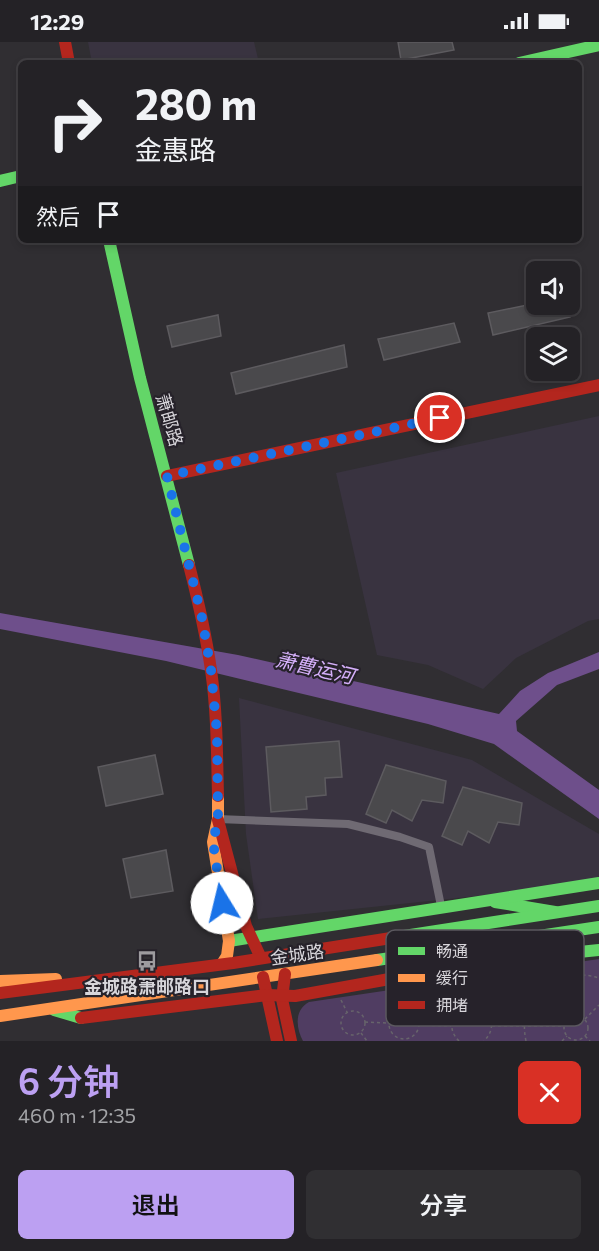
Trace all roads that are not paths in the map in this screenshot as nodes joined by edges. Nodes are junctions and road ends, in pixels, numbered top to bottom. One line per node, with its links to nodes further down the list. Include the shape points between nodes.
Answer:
1 (65, 42): 3 (main road)
2 (599, 45): 4 (main road)
3 (68, 60)
4 (532, 60)
5 (18, 177): 6 (main road)
6 (0, 181)
7 (110, 243): 9 (main road, 萧邮路)
8 (599, 385): 9 (main road)
9 (167, 476): 10 (main road, 萧邮路, via 211,670 217,733)
10 (218, 819): 13 (street, via 348,824 429,847); 19 (main road); 21 (main road, 萧邮路, via 213,842)
11 (599, 883): 12 (main road, 金城路)
12 (484, 900): 13 (main road, 金城路); 15 (main road)
13 (441, 906): 19 (main road, 金城路)
14 (599, 906): 15 (main road, 金城路)
15 (556, 912): 17 (main road, 金城路)
16 (599, 927): 18 (main road, 金城路)
17 (441, 930)
18 (579, 930)
19 (249, 938): 21 (main road, 金城路); 24 (main road)
20 (386, 939): 24 (main road, 金城路)
21 (228, 941): 26 (main road, 萧邮路, via 228,956)
22 (599, 950): 23 (main road, 金城路)
23 (584, 952)
24 (261, 958): 26 (main road, 金城路)
25 (386, 959): 27 (main road, 金城路)
26 (222, 964): 28 (main road, 金城路)
27 (285, 974): 29 (main road, 金城路); 34 (main road)
28 (129, 975): 31 (main road); 32 (main road, 金城路)
29 (263, 977): 33 (main road); 35 (main road, 金城路)
30 (386, 979): 34 (main road, 金城路)
31 (0, 981)
32 (0, 993)
33 (267, 995): 34 (main road, 金城路); 35 (main road, 金城路, via 81,1018); 37 (main road)
34 (282, 996): 38 (main road)
35 (50, 1009): 36 (main road, 金城路)
36 (0, 1016)
37 (277, 1041)
38 (291, 1041)

